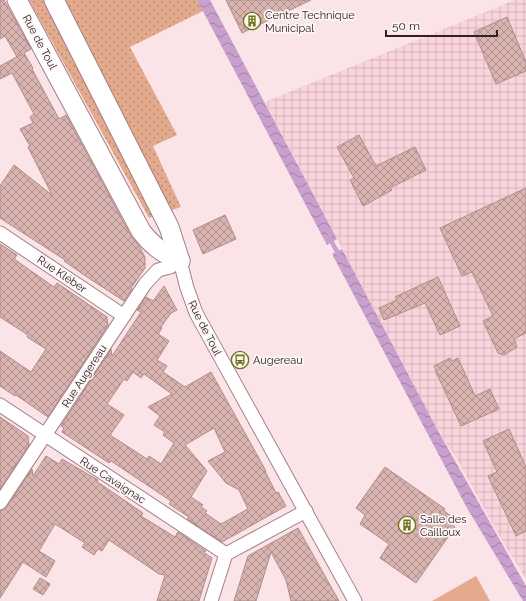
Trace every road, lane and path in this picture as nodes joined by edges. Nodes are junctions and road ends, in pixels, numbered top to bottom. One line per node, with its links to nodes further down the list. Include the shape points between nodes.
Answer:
1 (17, 0): 4 (street, Rue de Toul, via 141,231 155,248)
2 (54, 0): 4 (street, via 169,227)
3 (0, 233): 5 (street, Rue Kléber)
4 (180, 261): 5 (street, Rue Augereau, via 158,270); 9 (street, Rue de Toul, via 196,313)
5 (124, 316): 7 (street, Rue Augereau)
6 (0, 406): 7 (street, Rue Cavaignac)
7 (45, 435): 8 (street, Rue Augereau); 10 (street, Rue Cavaignac)
8 (0, 503)
9 (306, 511): 10 (street); 12 (street, Rue de Toul)
10 (226, 554): 11 (street)
11 (211, 601)
12 (355, 601)

